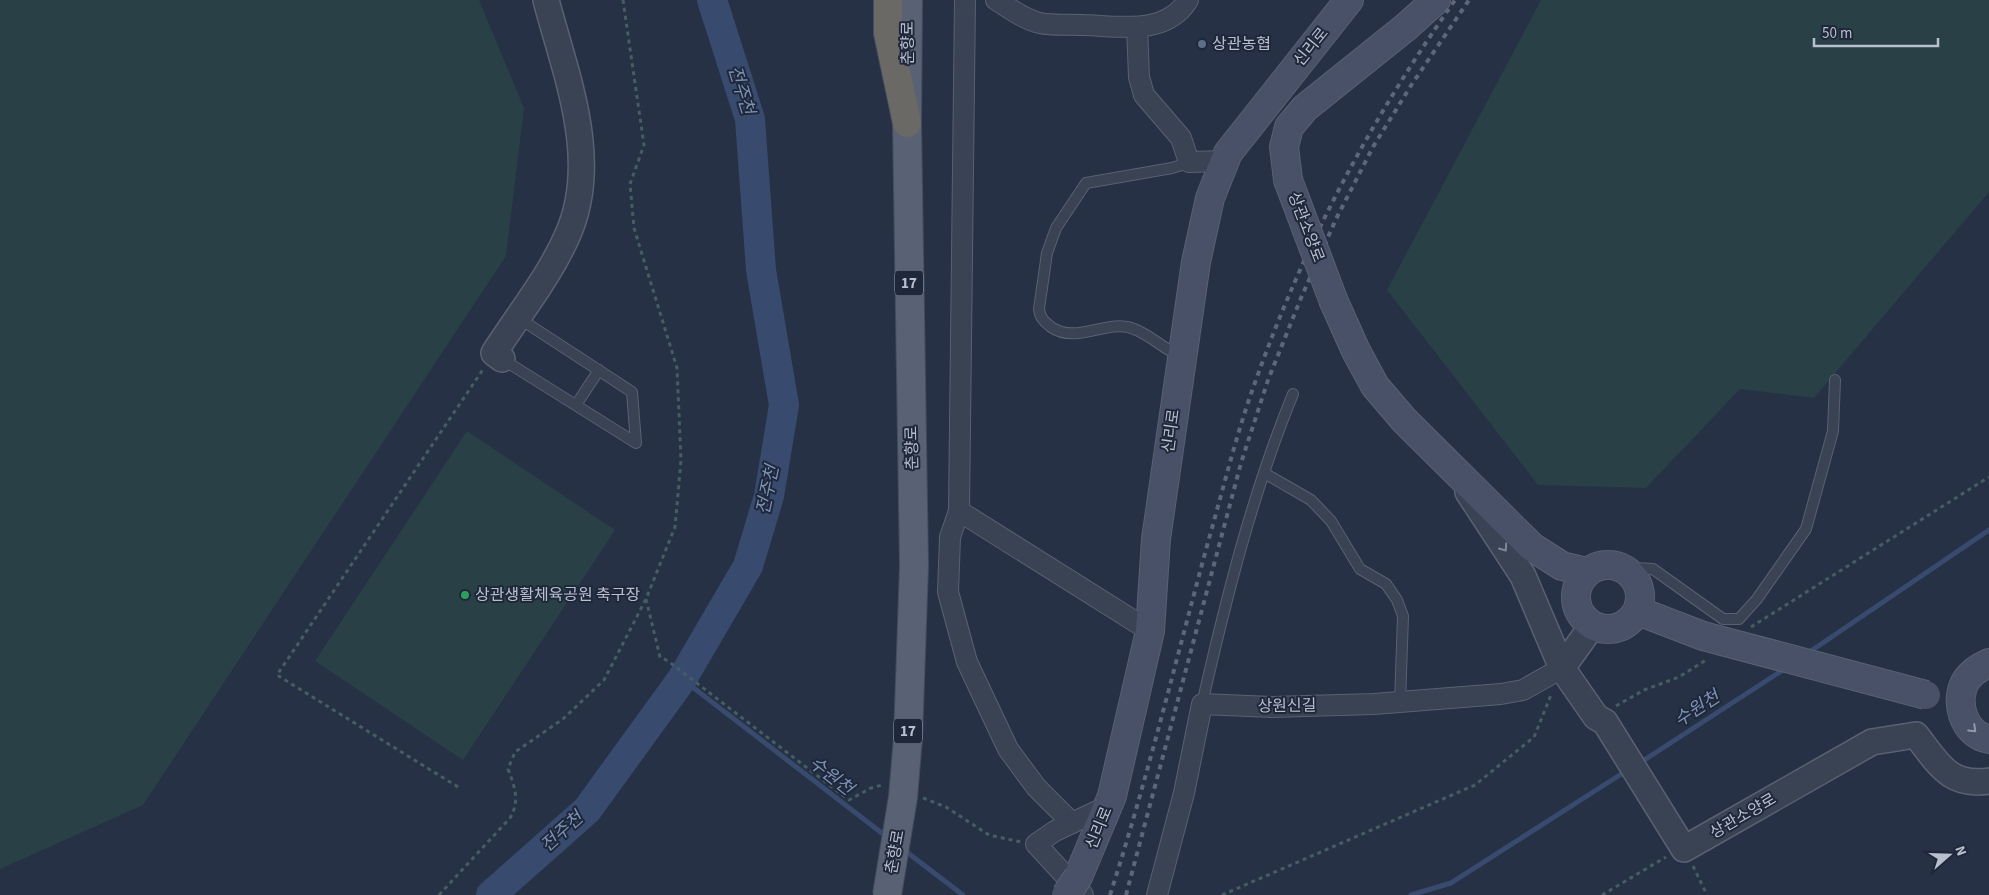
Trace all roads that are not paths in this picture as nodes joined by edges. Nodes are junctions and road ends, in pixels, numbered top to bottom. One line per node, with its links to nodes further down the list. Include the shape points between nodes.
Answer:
1 (546, 0): 13 (street, via 573,100 581,173 569,233)
2 (888, 0): 10 (highway, via 888,33)
3 (908, 0): 10 (main road, 춘향로 / 17)
4 (965, 0): 22 (street)
5 (996, 0): 9 (street, via 1040,23)
6 (1188, 0): 9 (street, via 1172,18)
7 (1349, 0): 11 (main road, 신리로, via 1251,122)
8 (1436, 0): 21 (main road, 상관소양로, bridge, via 1305,108 1289,127 1284,147 1288,180 1334,302 1375,386)
9 (1137, 27): 12 (street, via 1139,77 1144,95 1181,138 1189,162)
10 (907, 123): 38 (main road, 춘향로 / 17, bridge, via 914,566 908,738 903,797)
11 (1225, 161): 12 (street); 15 (main road, 신리로, via 1210,198 1196,262)
12 (1192, 162): 15 (lane, via 1086,183 1056,228 1047,253 1039,309 1040,317 1046,323 1065,333 1085,333 1122,325)
13 (517, 316): 14 (street); 16 (lane)
14 (498, 356): 19 (lane)
15 (1182, 356): 27 (main road, 신리로, via 1156,539)
16 (599, 370): 19 (lane); 19 (lane, via 632,392 636,443)
17 (1836, 380): 23 (lane, via 1833,431 1806,529 1739,619 1723,619 1654,569)
18 (1293, 394): 20 (lane, via 1269,452)
19 (576, 404)
20 (1264, 473): 30 (lane, via 1311,500 1331,521 1360,569 1386,584 1397,600 1403,616); 31 (lane, via 1240,550)
21 (1459, 477): 24 (main road, 상관소양로, via 1532,547 1562,566); 29 (street, 상관소양로, one-way to 29, via 1523,576)
22 (959, 511): 27 (street); 36 (street, via 950,537 948,592 967,662 1008,749 1036,787)
23 (1620, 567): 24 (main road, 상관소양로, via 1600,566); 25 (main road, via 1633,575 1638,584 1641,600)
24 (1587, 572): 26 (main road, via 1576,592 1577,605)
25 (1638, 611): 26 (main road, via 1626,625 1615,630); 32 (main road, bridge, via 1708,645)
26 (1592, 626): 29 (street)
27 (1150, 631): 35 (main road, 신리로)
28 (1989, 663): 32 (main road, via 1967,679)
29 (1562, 668): 30 (street, 상원신길, via 1523,690); 34 (street, 상관소양로, via 1681,843 1872,742 1916,735 1955,779 1977,783)
30 (1400, 702): 31 (street, 상원신길, via 1272,707)
31 (1202, 704): 39 (street, via 1184,793)
32 (1960, 704): 33 (main road, one-way to 33, via 1971,729)
33 (1989, 739)
34 (1989, 781)
35 (1108, 806): 36 (street); 37 (main road, 신리로)
36 (1072, 823): 37 (street, via 1036,844)
37 (1076, 889)
38 (887, 895)
39 (1157, 895)

